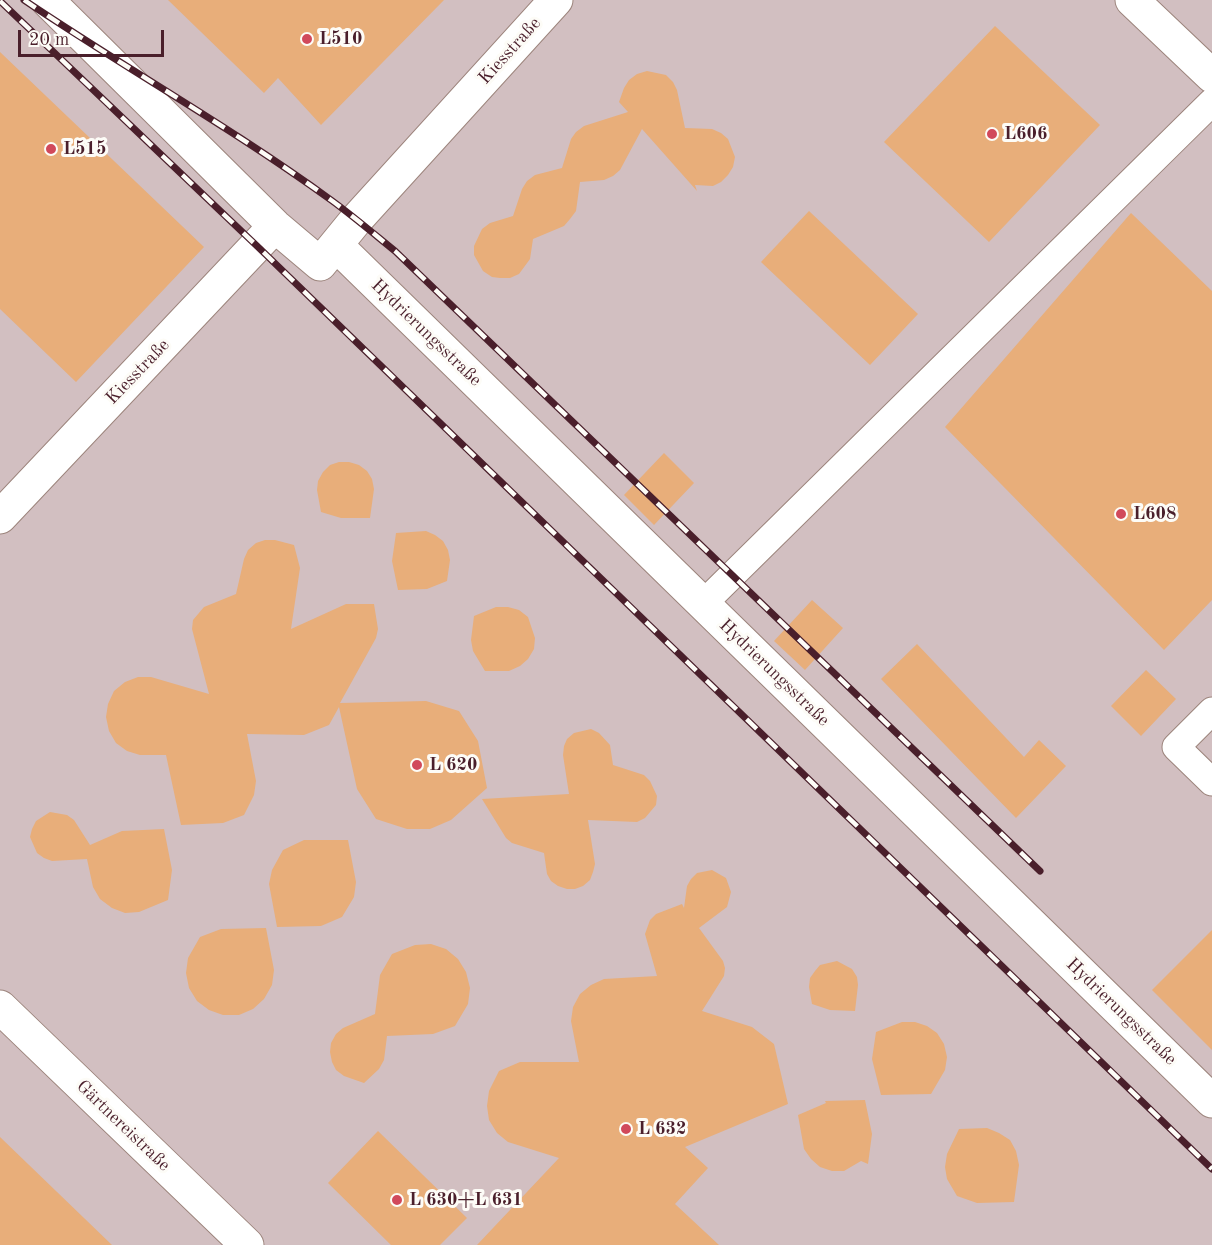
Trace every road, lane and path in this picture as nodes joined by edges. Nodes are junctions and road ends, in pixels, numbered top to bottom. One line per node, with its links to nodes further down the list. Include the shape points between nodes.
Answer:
1 (47, 0): 6 (street, Hydrierungsstraße)
2 (556, 0): 7 (street, Kiesstraße)
3 (1132, 0): 4 (street)
4 (1212, 76)
5 (1212, 102): 9 (lane)
6 (275, 226): 7 (street, Hydrierungsstraße); 8 (street, Kiesstraße)
7 (328, 254): 9 (street, Hydrierungsstraße)
8 (3, 509)
9 (704, 604): 13 (street, Hydrierungsstraße)
10 (1212, 711): 11 (lane, via 1176,747)
11 (1212, 782)
12 (0, 1007): 14 (street, Gärtnereistraße)
13 (1212, 1101)
14 (247, 1245)

